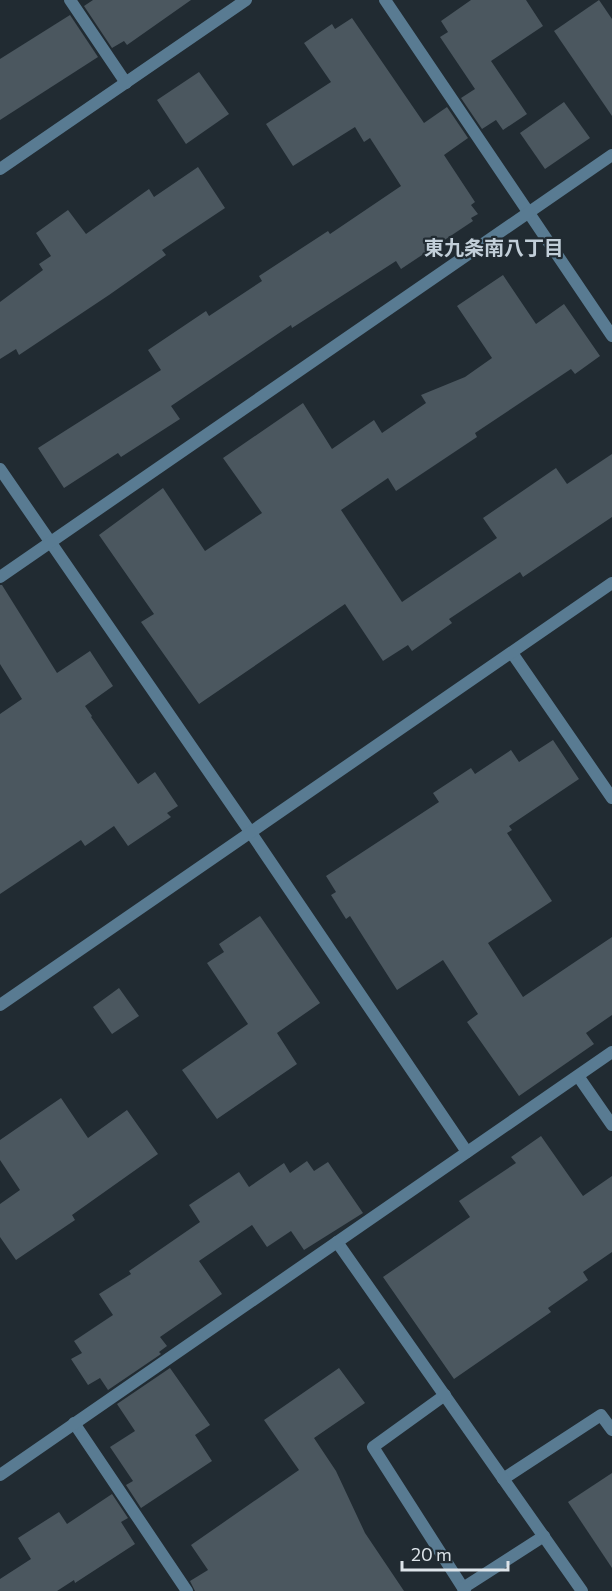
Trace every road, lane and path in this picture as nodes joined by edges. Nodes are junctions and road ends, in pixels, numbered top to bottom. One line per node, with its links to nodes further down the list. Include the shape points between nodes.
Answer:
1 (70, 0): 4 (street)
2 (246, 0): 4 (street)
3 (385, 0): 7 (street)
4 (126, 82): 6 (street)
5 (612, 155): 7 (street)
6 (0, 169)
7 (528, 213): 8 (street); 10 (street)
8 (612, 336)
9 (0, 469): 10 (street)
10 (50, 543): 11 (street); 16 (street)
11 (0, 577)
12 (608, 586): 13 (street); 14 (street)
13 (612, 600)
14 (512, 653): 15 (street); 16 (street)
15 (612, 798)
16 (250, 833): 17 (street); 21 (street)
17 (0, 1005)
18 (612, 1052): 19 (street)
19 (578, 1076): 20 (street); 21 (street)
20 (612, 1125)
21 (467, 1152): 22 (street)
22 (338, 1242): 23 (street); 24 (street)
23 (445, 1395): 27 (street); 29 (street, via 373,1447)
24 (74, 1423): 26 (street); 30 (street)
25 (612, 1430): 27 (street, via 601,1415)
26 (0, 1475)
27 (503, 1479): 28 (street)
28 (544, 1536): 29 (street); 31 (street)
29 (464, 1589)
30 (187, 1591)
31 (582, 1591)

